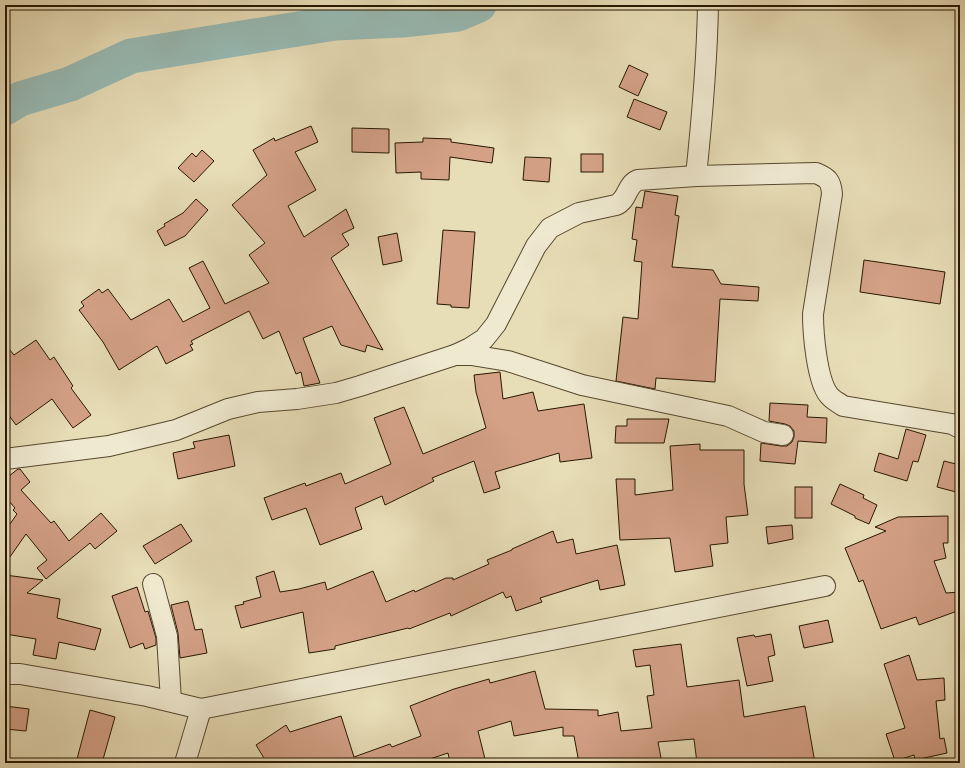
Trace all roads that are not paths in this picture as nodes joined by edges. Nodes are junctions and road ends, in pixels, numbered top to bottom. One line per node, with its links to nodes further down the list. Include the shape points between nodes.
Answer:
1 (708, 5): 2 (street, via 704,105)
2 (696, 176): 3 (street, via 632,182 621,203 579,213 550,228 536,246 496,324 484,339); 4 (street, via 816,173 825,177 831,185 832,194 813,314 813,329 820,374 828,394 844,406 952,424)
3 (455, 355): 5 (street, via 508,361 582,385 728,416 764,432); 6 (street, via 336,393 243,405 176,430 116,445)
4 (960, 428)
5 (783, 435)
6 (5, 459)
7 (153, 584): 10 (street, via 167,636)
8 (825, 586): 11 (street)
9 (5, 674): 10 (street, via 20,674)
10 (171, 701): 11 (street)
11 (201, 709): 12 (street)
12 (185, 763)

